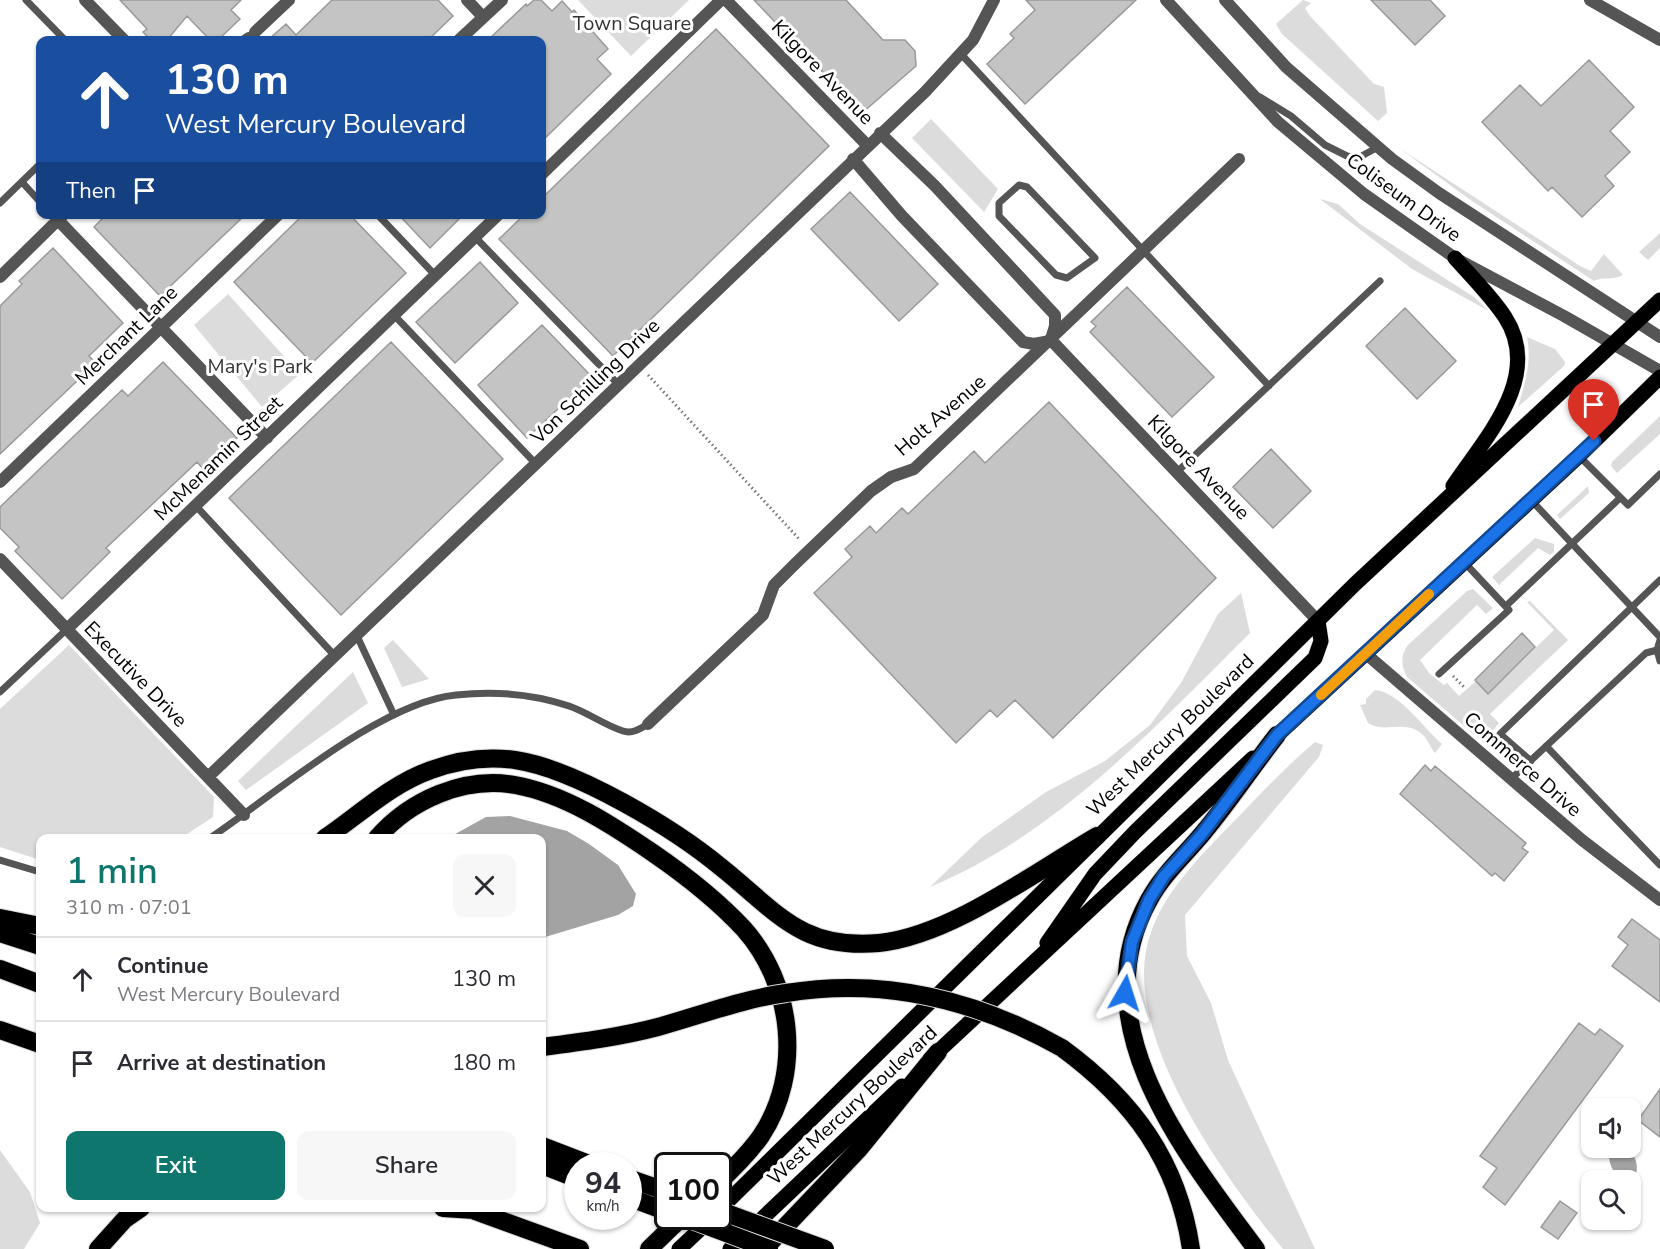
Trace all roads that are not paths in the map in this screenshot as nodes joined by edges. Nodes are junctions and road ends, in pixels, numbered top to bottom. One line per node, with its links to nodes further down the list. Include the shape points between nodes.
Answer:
1 (26, 0): 13 (lane)
2 (85, 0): 14 (street)
3 (289, 0): 15 (street)
4 (467, 0): 12 (street)
5 (502, 0): 12 (street)
6 (721, 0): 26 (street)
7 (726, 0): 21 (street, Kilgore Avenue)
8 (1166, 0): 19 (street, Coliseum Drive)
9 (1225, 0): 22 (street, Coliseum Drive, via 1286,68)
10 (1590, 0): 17 (street)
11 (989, 3): 18 (street, Von Schilling Drive, via 980,30)
12 (483, 17): 16 (street)
13 (61, 36)
14 (120, 36)
15 (251, 36)
16 (463, 36)
17 (1660, 40)
18 (961, 54): 20 (street, Von Schilling Drive); 36 (lane)
19 (1243, 86): 22 (lane, via 1341,154 1358,158); 38 (street, Coliseum Drive, via 1317,157)
20 (880, 133): 21 (street, Von Schilling Drive); 47 (street, Kilgore Avenue, via 1055,315)
21 (867, 145): 23 (street, Von Schilling Drive)
22 (1378, 147): 44 (street, Coliseum Drive, via 1439,193)
23 (853, 159): 47 (street, via 1023,342); 51 (street, Von Schilling Drive)
24 (1239, 159): 36 (street, Holt Avenue)
25 (36, 168): 27 (lane)
26 (546, 170)
27 (22, 182): 28 (lane); 29 (lane)
28 (36, 198)
29 (0, 203)
30 (55, 219): 40 (street)
31 (61, 219): 45 (street)
32 (274, 219): 45 (street, Merchant Lane)
33 (382, 219): 39 (lane)
34 (494, 219): 35 (street, McMenamin Street)
35 (476, 237): 39 (street, McMenamin Street); 51 (lane)
36 (1144, 250): 47 (street, Holt Avenue); 52 (lane)
37 (1095, 258): 37 (lane, via 1028,187 1014,187 999,203 999,216 1056,275 1066,278)
38 (1455, 258): 48 (street, Coliseum Drive); 62 (main road, via 1507,319 1518,353 1518,367 1502,413)
39 (435, 275): 43 (street, McMenamin Street)
40 (0, 277)
41 (1380, 281): 52 (lane)
42 (1660, 300): 44 (main road, West Mercury Boulevard)
43 (393, 314): 53 (street, McMenamin Street); 55 (lane)
44 (1636, 322): 46 (street, Coliseum Drive); 48 (main road, West Mercury Boulevard)
45 (162, 328): 53 (street); 58 (street, Merchant Lane)
46 (1660, 337)
47 (1051, 340): 56 (street, Kilgore Avenue); 80 (street, Holt Avenue, via 914,469 880,484 809,550 774,585 763,615)
48 (1613, 345): 49 (street, Coliseum Drive); 62 (main road, West Mercury Boulevard)
49 (1660, 371)
50 (1660, 377): 54 (main road, West Mercury Boulevard)
51 (619, 386): 55 (street, Von Schilling Drive)
52 (1269, 386): 56 (lane)
53 (267, 438): 61 (street, McMenamin Street)
54 (1579, 456): 59 (lane); 60 (main road, West Mercury Boulevard)
55 (536, 465): 71 (street, Von Schilling Drive)
56 (1177, 472): 69 (street, Kilgore Avenue)
57 (1660, 474): 59 (lane, via 1628,505)
58 (0, 482)
59 (1620, 498): 63 (lane)
60 (1531, 500): 63 (lane); 65 (main road, West Mercury Boulevard)
61 (196, 506): 70 (street, McMenamin Street); 75 (lane)
62 (1440, 506): 69 (main road, West Mercury Boulevard)
63 (1572, 545): 67 (lane); 68 (lane)
64 (0, 559): 70 (street, Executive Drive)
65 (1464, 562): 67 (lane); 74 (main road, West Mercury Boulevard)
66 (1660, 580): 68 (lane)
67 (1506, 606): 77 (lane, via 1509,610)
68 (1631, 607): 72 (lane); 83 (lane, via 1500,734)
69 (1318, 621): 90 (main road, West Mercury Boulevard); 100 (main road, via 1321,641 1315,658 1095,874)
70 (67, 629): 78 (lane); 84 (street, Executive Drive)
71 (357, 636): 75 (street, Von Schilling Drive); 79 (lane)
72 (1660, 639): 73 (lane)
73 (1657, 650): 76 (lane); 82 (lane, via 1646,653)
74 (1365, 653): 81 (main road, West Mercury Boulevard); 85 (street, Commerce Drive)
75 (335, 656): 84 (street, Von Schilling Drive)
76 (1660, 661)
77 (1439, 674)
78 (0, 692)
79 (394, 715): 80 (lane, via 420,703 454,695 499,693 569,706 623,731 634,732); 86 (lane, via 351,740)
80 (648, 724)
81 (1277, 735): 100 (main road, West Mercury Boulevard); 127 (highway, via 1149,900 1132,942 1125,993 1129,1026 1155,1094)
82 (1546, 746): 83 (lane); 92 (lane)
83 (1531, 761): 85 (lane)
84 (208, 777): 86 (street, Executive Drive)
85 (1511, 779): 94 (street, Commerce Drive)
86 (244, 816): 87 (lane)
87 (216, 834)
88 (331, 834): 90 (highway, via 398,785 430,770 461,761 517,760 550,770 638,811 722,868 794,928 833,942 858,944 900,939 945,923)
89 (381, 834): 109 (highway, via 406,812 456,788 514,785 545,793 632,838 695,884 745,930 777,981 787,1025 788,1053 774,1113)
90 (1097, 836): 111 (main road, West Mercury Boulevard)
91 (0, 860): 93 (lane)
92 (1660, 865)
93 (36, 871)
94 (1660, 900)
95 (0, 918): 96 (highway)
96 (36, 925)
97 (0, 933): 98 (highway)
98 (36, 945)
99 (0, 969): 101 (highway)
100 (1028, 971): 105 (main road, West Mercury Boulevard)
101 (36, 982)
102 (0, 1030): 103 (highway)
103 (36, 1043)
104 (546, 1046): 126 (highway, bridge, via 619,1036 784,993 849,987 910,992 993,1014 1062,1048 1111,1088 1150,1135 1177,1190)
105 (938, 1052): 122 (main road, West Mercury Boulevard); 123 (highway, via 859,1149)
106 (546, 1148): 107 (highway)
107 (564, 1154)
108 (546, 1167): 110 (highway)
109 (732, 1170)
110 (564, 1174)
111 (732, 1197)
112 (135, 1212): 118 (highway)
113 (479, 1212): 119 (highway)
114 (732, 1216): 125 (highway, bridge)
115 (668, 1230): 120 (highway)
116 (699, 1230): 121 (main road)
117 (719, 1230): 124 (highway, bridge)
118 (99, 1249)
119 (580, 1249)
120 (649, 1249)
121 (679, 1249)
122 (730, 1249)
123 (764, 1249)
124 (769, 1249)
125 (825, 1249)
126 (1191, 1249)
127 (1256, 1249)

